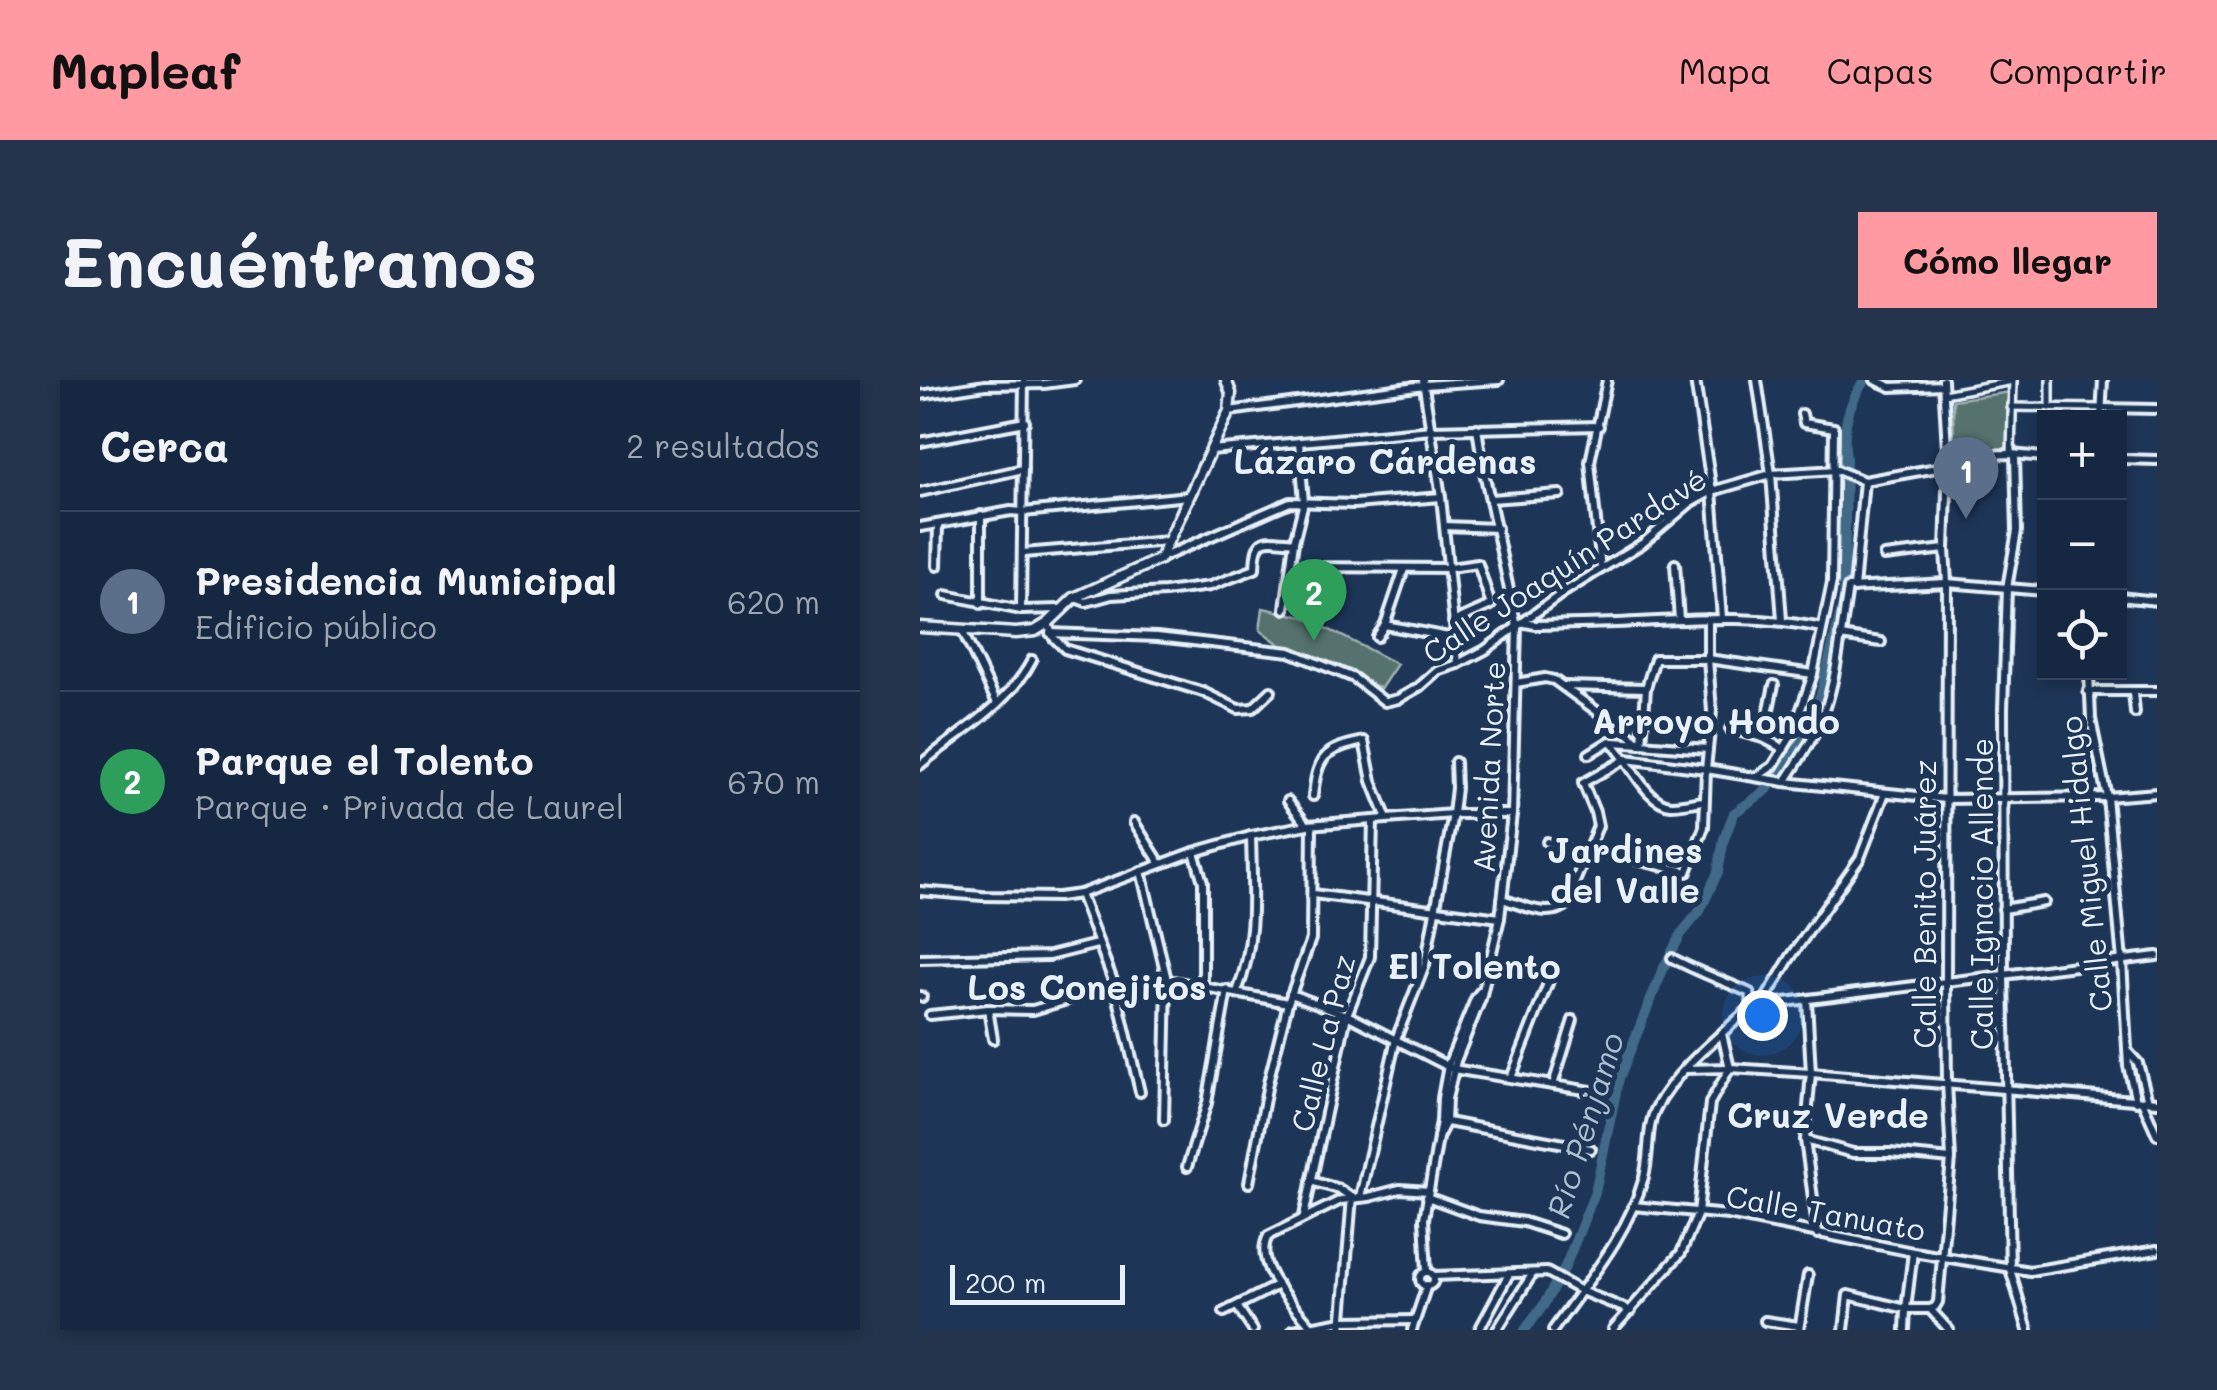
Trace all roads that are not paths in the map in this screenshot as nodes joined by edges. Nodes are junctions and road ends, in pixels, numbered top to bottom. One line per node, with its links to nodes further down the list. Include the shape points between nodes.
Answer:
1 (1075, 380): 11 (street)
2 (1226, 380): 20 (street)
3 (1499, 380): 12 (street)
4 (1607, 380): 24 (street)
5 (1695, 380): 40 (street)
6 (1757, 380): 38 (street)
7 (2013, 380): 13 (street); 15 (street)
8 (2050, 380): 16 (street)
9 (2103, 380): 19 (street)
10 (1877, 381): 13 (street)
11 (1024, 382): 14 (street); 23 (street)
12 (1423, 382): 20 (street); 26 (street)
13 (1943, 386): 31 (street, Calle Benito Juárez)
14 (920, 394)
15 (2011, 407): 16 (street); 30 (street)
16 (2050, 408): 18 (street)
17 (2157, 409): 21 (street)
18 (2070, 410)
19 (2101, 410)
20 (1229, 411): 29 (street)
21 (2127, 411)
22 (1802, 414): 37 (street, via 1804,424 1834,428)
23 (1024, 422): 27 (street); 36 (street)
24 (1599, 426): 25 (street); 65 (street, via 1590,462)
25 (1478, 428): 26 (street); 45 (street, Avenida Norte)
26 (1432, 430): 28 (street); 44 (street)
27 (920, 442)
28 (1300, 442): 29 (street); 46 (street)
29 (1210, 450): 43 (street)
30 (2012, 455): 31 (street); 32 (street); 68 (street, Calle Ignacio Allende, via 2018,531)
31 (1948, 456): 35 (street, Calle Benito Juárez)
32 (2037, 457)
33 (2127, 459): 34 (street)
34 (2157, 460)
35 (1948, 466): 39 (street, Calle Joaquín Pardavé); 55 (street, Calle Benito Juárez)
36 (1023, 470): 41 (street); 47 (street)
37 (1836, 471): 38 (street, Calle Joaquín Pardavé); 39 (street, Calle Joaquín Pardavé); 88 (street, via 1832,582)
38 (1771, 474): 40 (street, Calle Joaquín Pardavé); 82 (street)
39 (1864, 480): 67 (street)
40 (1712, 491): 65 (street, Calle Joaquín Pardavé); 79 (street)
41 (920, 492)
42 (1560, 494): 45 (street)
43 (1189, 496): 47 (street); 53 (street)
44 (1441, 497): 46 (street); 51 (street)
45 (1490, 499): 52 (street, Avenida Norte)
46 (1304, 502): 54 (street); 58 (street, via 1290,502)
47 (1024, 512): 48 (street); 56 (street)
48 (981, 515): 49 (street); 74 (street)
49 (938, 524): 50 (street); 60 (street)
50 (920, 525)
51 (1444, 526): 52 (street); 63 (street)
52 (1496, 528): 85 (street, Avenida Norte)
53 (1168, 541): 56 (street); 58 (street)
54 (1294, 542): 61 (street); 71 (street, via 1258,543 1255,569 1210,586 1086,602)
55 (1945, 549): 57 (street); 66 (street, Calle Benito Juárez)
56 (1023, 553): 76 (street)
57 (1884, 556)
58 (1160, 559): 71 (street)
59 (1675, 564): 81 (street)
60 (938, 566)
61 (1292, 567): 62 (street); 75 (street)
62 (1330, 568): 64 (street); 78 (street)
63 (1449, 568): 64 (street); 83 (street); 83 (street, via 1478,564 1490,600)
64 (1404, 569): 84 (street)
65 (1601, 569): 85 (street, Calle Joaquín Pardavé)
66 (1947, 583): 67 (street); 68 (street); 127 (street, Calle Benito Juárez)
67 (1851, 588): 90 (street)
68 (2008, 588): 69 (street); 126 (street, Calle Ignacio Allende)
69 (2037, 590)
70 (946, 595): 74 (street)
71 (1074, 598): 77 (street)
72 (2127, 598): 73 (street)
73 (2157, 601)
74 (981, 604): 76 (street)
75 (1284, 609)
76 (1021, 610): 77 (street)
77 (1062, 610): 87 (street)
78 (1316, 617)
79 (1722, 618): 80 (street); 82 (street)
80 (1708, 619): 81 (street); 95 (street)
81 (1679, 620): 85 (street)
82 (1782, 620): 88 (street)
83 (1453, 622): 92 (street)
84 (1385, 625): 91 (street); 92 (street)
85 (1520, 625): 96 (street, Calle Joaquín Pardavé); 99 (street, Avenida Norte)
86 (920, 627): 89 (street)
87 (1049, 628): 89 (street); 96 (street, Calle Joaquín Pardavé, via 1290,652 1354,678 1384,702); 103 (street, via 1065,649 1238,709 1252,708)
88 (1822, 628): 97 (street)
89 (962, 630): 107 (street)
90 (1840, 636): 93 (street); 121 (street, via 1824,714)
91 (1377, 638)
92 (1454, 638): 96 (street)
93 (1881, 642)
94 (1032, 660): 107 (street)
95 (1708, 660): 97 (street); 102 (street, via 1655,659); 113 (street)
96 (1458, 664)
97 (1813, 674): 114 (street)
98 (2089, 680): 104 (street, Calle Miguel Hidalgo)
99 (1516, 683): 101 (street, via 1544,678); 131 (street, Avenida Norte)
100 (1774, 685): 110 (street)
101 (1564, 686): 102 (street); 112 (street)
102 (1646, 688): 112 (street)
103 (1271, 691)
104 (2088, 691): 106 (street); 125 (street, Calle Miguel Hidalgo)
105 (2157, 691): 106 (street)
106 (2133, 692): 108 (street)
107 (997, 703): 118 (street)
108 (2134, 713)
109 (1730, 729): 110 (street)
110 (1763, 738): 114 (street)
111 (1611, 742): 112 (street); 115 (street); 116 (street)
112 (1642, 744): 113 (street)
113 (1708, 748): 119 (street)
114 (1784, 749): 120 (street)
115 (1589, 754)
116 (1626, 759): 119 (street); 128 (street, via 1661,802); 139 (street, via 1583,783 1598,826)
117 (1455, 762): 130 (street)
118 (920, 765)
119 (1706, 769): 120 (street); 128 (street)
120 (1760, 777): 121 (street)
121 (1781, 781): 122 (street)
122 (1884, 793): 127 (street); 167 (street, via 1860,858)
123 (2157, 793): 125 (street)
124 (1313, 796): 132 (street, via 1322,760 1338,746 1364,741)
125 (2106, 797): 126 (street); 155 (street, Calle Miguel Hidalgo)
126 (2002, 798): 127 (street); 148 (street, Calle Ignacio Allende)
127 (1946, 800): 159 (street, Calle Benito Juárez)
128 (1704, 801): 139 (street, via 1704,827 1687,872)
129 (1288, 802): 135 (street)
130 (1454, 814): 131 (street); 132 (street); 149 (street)
131 (1512, 814): 145 (street, Avenida Norte)
132 (1387, 819): 133 (street)
133 (1373, 820): 135 (street); 146 (street, Calle La Paz)
134 (1134, 822): 140 (street)
135 (1310, 825): 136 (street); 144 (street)
136 (1252, 836): 138 (street); 163 (street, via 1253,922)
137 (1547, 842): 139 (street)
138 (1194, 852): 140 (street); 161 (street, via 1203,882)
139 (1589, 852): 145 (street, via 1559,911)
140 (1160, 864): 141 (street)
141 (1141, 870): 143 (street); 158 (street)
142 (920, 891): 143 (street)
143 (1080, 894): 151 (street)
144 (1313, 894): 146 (street); 164 (street, via 1311,939)
145 (1502, 899): 150 (street, Avenida Norte)
146 (1372, 902): 149 (street); 170 (street, Calle La Paz, via 1370,957)
147 (2044, 902): 148 (street)
148 (2003, 908): 157 (street, Calle Ignacio Allende)
149 (1436, 911): 150 (street); 175 (street, via 1426,965)
150 (1500, 918): 176 (street, Avenida Norte, via 1482,990)
151 (1097, 944): 154 (street, via 1049,956); 160 (street)
152 (2157, 956): 155 (street)
153 (1672, 958): 168 (street, via 1750,993)
154 (920, 959)
155 (2122, 961): 157 (street); 186 (street, Calle Miguel Hidalgo, via 2127,1051 2138,1063)
156 (1554, 968): 180 (street)
157 (2004, 976): 159 (street); 183 (street, Calle Ignacio Allende)
158 (1167, 980): 161 (street); 187 (street)
159 (1946, 983): 165 (street); 181 (street, Calle Benito Juárez)
160 (1115, 986): 169 (street, via 1033,1010); 184 (street)
161 (1203, 986): 162 (street)
162 (1227, 990): 163 (street); 193 (street)
163 (1237, 992): 166 (street)
164 (1291, 994): 166 (street); 170 (street)
165 (1808, 1000): 167 (street); 179 (street)
166 (1288, 1003): 195 (street)
167 (1763, 1004): 168 (street)
168 (1752, 1006): 173 (street)
169 (988, 1009): 171 (street); 174 (street)
170 (1348, 1014): 175 (street); 194 (street, Calle La Paz)
171 (930, 1015)
172 (1573, 1020): 182 (street)
173 (1722, 1034): 177 (street); 178 (street)
174 (993, 1039)
175 (1396, 1039): 176 (street); 197 (street)
176 (1451, 1067): 180 (street); 188 (street, Avenida Norte)
177 (1730, 1068): 178 (street); 179 (street); 199 (street, via 1710,1102)
178 (1683, 1072): 198 (street, via 1654,1112)
179 (1811, 1072): 181 (street); 190 (street)
180 (1511, 1078): 182 (street)
181 (1948, 1083): 183 (street); 192 (street, Calle Benito Juárez)
182 (1552, 1085): 185 (street)
183 (2006, 1088): 186 (street); 206 (street, Calle Ignacio Allende)
184 (1140, 1092)
185 (1597, 1092)
186 (2146, 1102): 189 (street, Calle Miguel Hidalgo)
187 (1164, 1120)
188 (1443, 1122): 191 (street); 196 (street, Avenida Norte)
189 (2157, 1135)
190 (1805, 1140): 192 (street, via 1854,1153); 202 (street)
191 (1591, 1149)
192 (1952, 1159): 205 (street, Calle Benito Juárez)
193 (1187, 1167)
194 (1311, 1181): 197 (street); 200 (street, Calle La Paz)
195 (1249, 1183)
196 (1428, 1194): 197 (street, via 1400,1189); 201 (street, via 1479,1216); 209 (street, Avenida Norte, via 1424,1248)
197 (1356, 1197): 200 (street); 218 (street)
198 (1633, 1206): 199 (street, Calle Tanuato); 212 (street)
199 (1698, 1213): 202 (street, Calle Tanuato); 217 (street, via 1681,1253)
200 (1304, 1216): 211 (street, via 1262,1246)
201 (1561, 1234)
202 (1818, 1234): 204 (street, Calle Tanuato)
203 (2157, 1250): 206 (street, Calle Tanuato, via 2030,1271)
204 (1914, 1252): 205 (street, Calle Tanuato); 214 (street)
205 (1943, 1256): 206 (street, Calle Tanuato); 215 (street, Calle Benito Juárez, via 1938,1302)
206 (2010, 1268): 234 (street, Calle Ignacio Allende)
207 (1534, 1272): 208 (street); 212 (street); 229 (street)
208 (1510, 1273): 209 (street); 228 (street)
209 (1430, 1274): 219 (street, Avenida Norte, via 1423,1273 1427,1285)
210 (1808, 1274): 222 (street)
211 (1278, 1285): 213 (street); 221 (street)
212 (1581, 1291): 217 (street); 230 (street)
213 (1237, 1305): 216 (street); 224 (street)
214 (1906, 1309): 215 (street); 231 (street, via 1848,1295); 232 (street)
215 (1930, 1309): 233 (street)
216 (1224, 1312)
217 (1630, 1312): 223 (street)
218 (1342, 1320): 219 (street); 221 (street); 226 (street)
219 (1416, 1320): 227 (street)
220 (1766, 1320): 222 (street)
221 (1310, 1325): 225 (street)
222 (1799, 1328)
223 (1613, 1329)
224 (1253, 1330)
225 (1293, 1330)
226 (1341, 1330)
227 (1412, 1330)
228 (1480, 1330)
229 (1497, 1330)
230 (1553, 1330)
231 (1844, 1330)
232 (1906, 1330)
233 (1950, 1330)
234 (2028, 1330)

